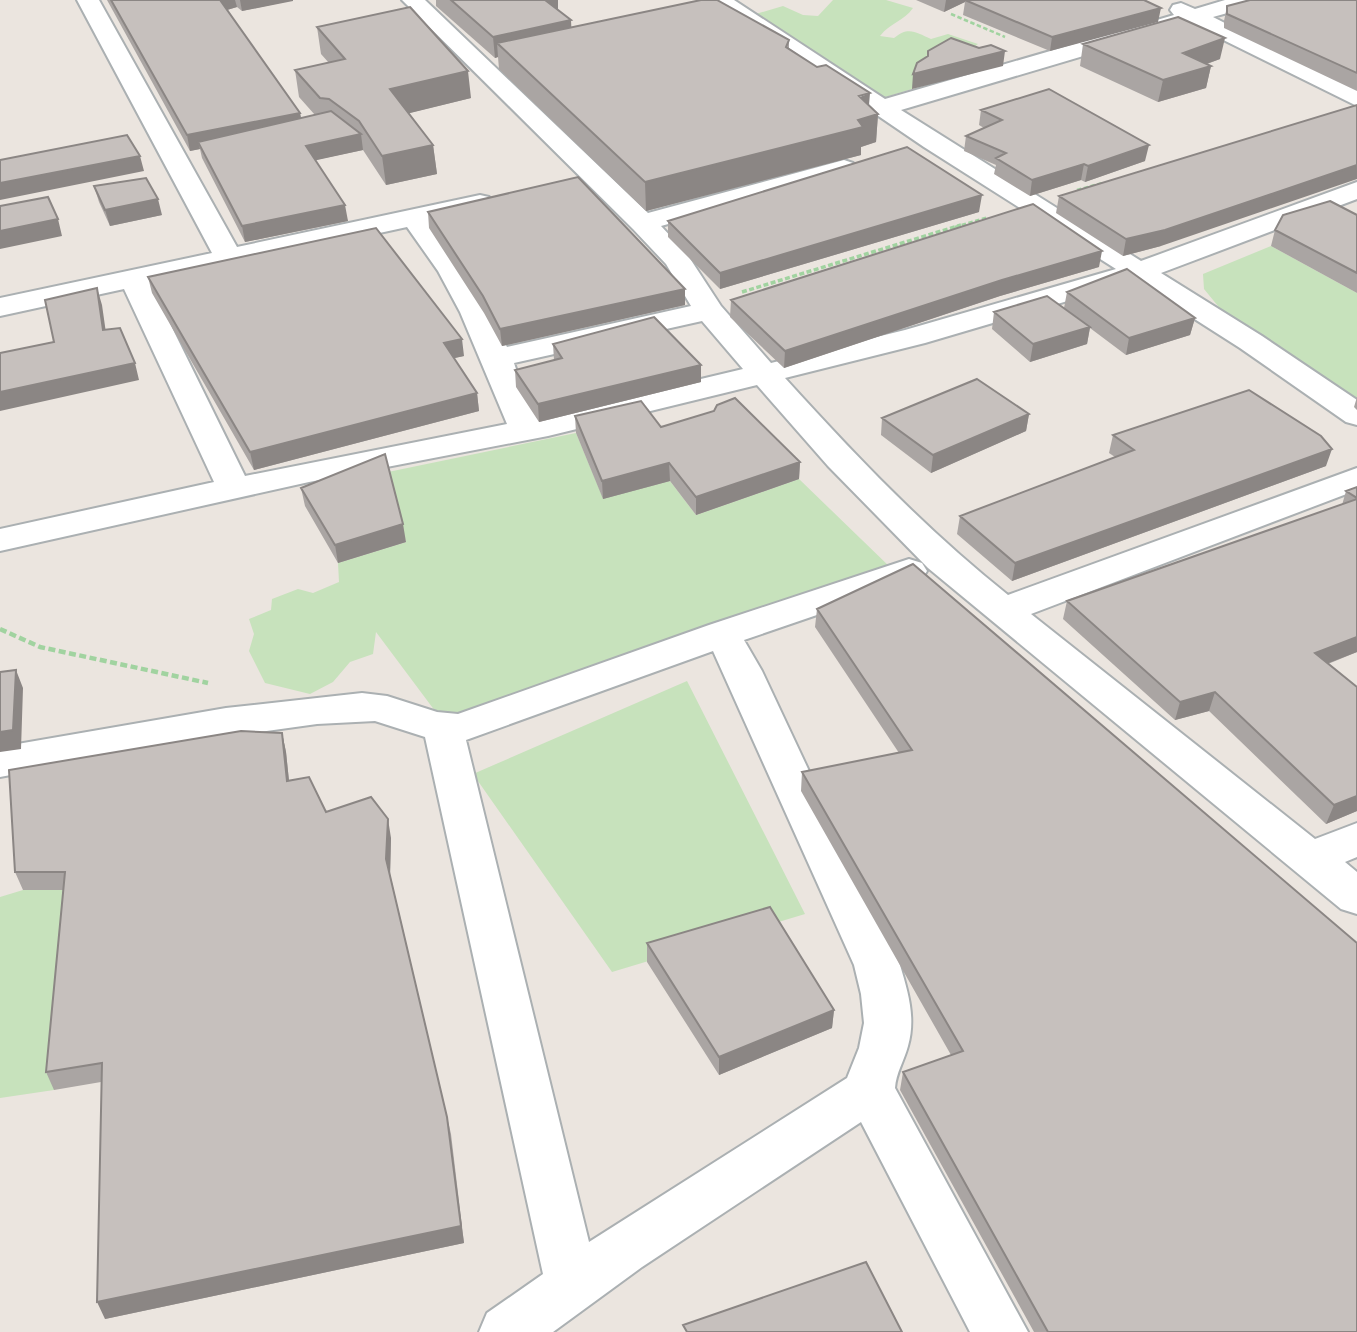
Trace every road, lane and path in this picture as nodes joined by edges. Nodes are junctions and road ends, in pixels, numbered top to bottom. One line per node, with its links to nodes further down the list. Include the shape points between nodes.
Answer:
1 (88, 0): 16 (street)
2 (413, 0): 15 (street, via 494,62 583,181)
3 (1158, 0): 6 (street)
4 (1248, 0): 6 (street)
5 (720, 8): 8 (street)
6 (1192, 15): 7 (street); 8 (street)
7 (1357, 99)
8 (884, 107): 9 (street)
9 (933, 142): 10 (street); 17 (street)
10 (907, 150)
11 (867, 161): 15 (street)
12 (1357, 190): 17 (street)
13 (505, 198): 14 (street)
14 (415, 218): 16 (street); 21 (street, via 452,271)
15 (643, 223): 20 (street, via 677,260)
16 (229, 258): 18 (street)
17 (1140, 271): 22 (street); 23 (street)
18 (134, 279): 19 (street); 26 (street)
19 (0, 307)
20 (709, 311): 21 (street); 22 (street)
21 (498, 358): 24 (street)
22 (765, 375): 24 (street); 28 (street)
23 (1357, 415)
24 (526, 430): 26 (street)
25 (1357, 478): 29 (street)
26 (235, 489): 27 (street)
27 (0, 540)
28 (941, 560): 29 (street); 31 (street)
29 (1005, 610): 36 (street)
30 (0, 629): 32 (path, via 40,647)
31 (722, 634): 33 (street, via 475,723); 38 (street, via 877,965 888,1021)
32 (221, 687)
33 (443, 727): 34 (street, via 368,707 306,710); 39 (street)
34 (0, 762)
35 (1357, 839): 36 (street)
36 (1310, 859): 37 (street)
37 (1357, 897)
38 (870, 1090): 39 (street); 41 (street)
39 (573, 1286): 40 (street)
40 (507, 1332)
41 (1000, 1332)

